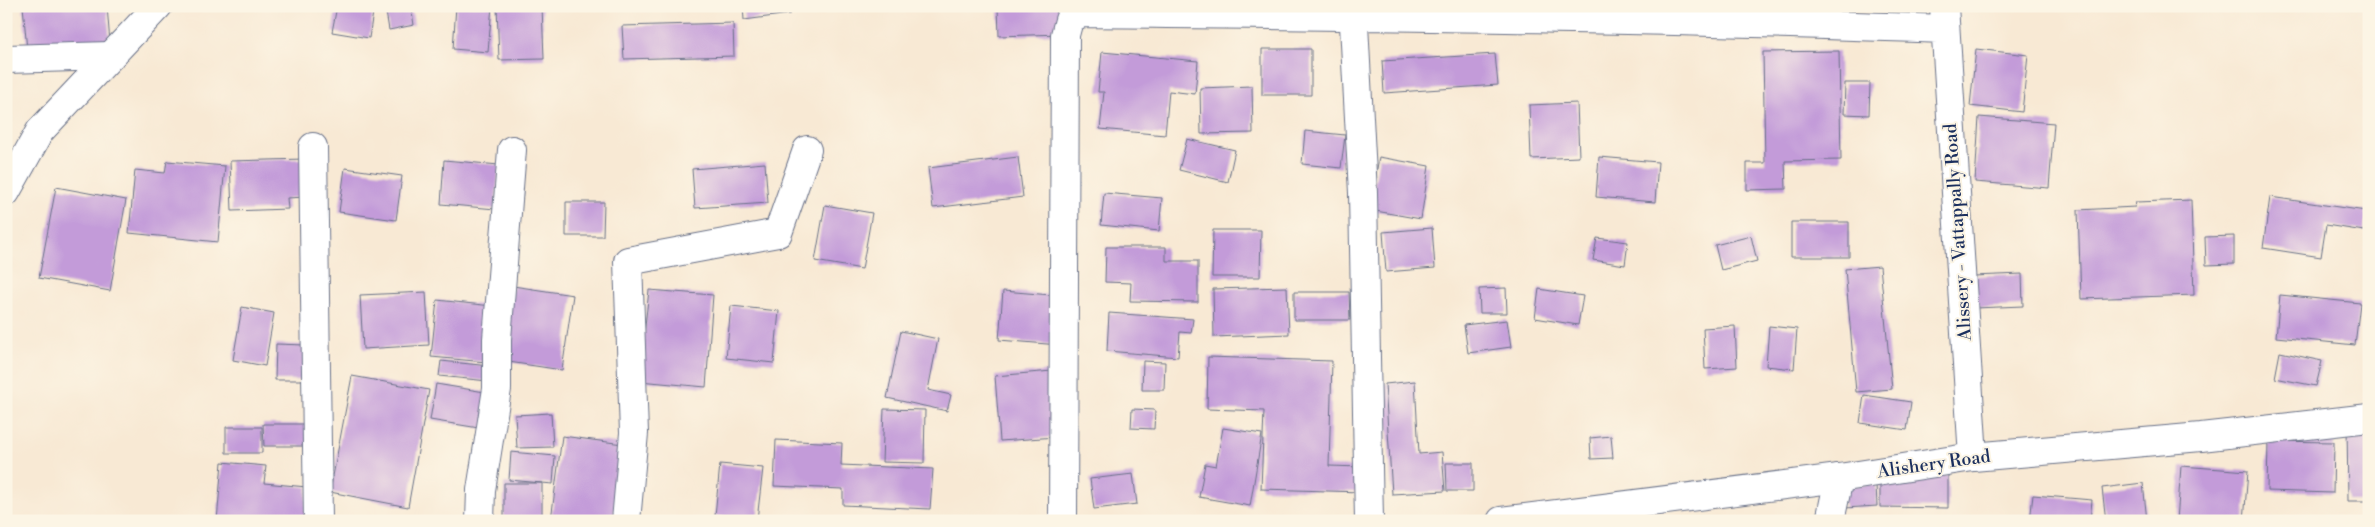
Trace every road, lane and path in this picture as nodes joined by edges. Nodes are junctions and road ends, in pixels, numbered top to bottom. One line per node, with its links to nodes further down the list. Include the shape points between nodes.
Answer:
1 (158, 6): 4 (street)
2 (1353, 11): 3 (street, via 1785,23); 16 (street, via 1081,13 1069,20 1065,35); 17 (street, via 1363,193)
3 (1944, 18): 11 (street, Alissery - Vattappally Road)
4 (110, 56): 5 (street); 9 (street, via 40,131)
5 (6, 59)
6 (313, 147): 13 (street)
7 (512, 150): 14 (street, via 497,338 498,390 481,490)
8 (807, 150): 15 (street, via 778,233 628,261 634,432)
9 (6, 192)
10 (2369, 418): 11 (street, Alishery Road)
11 (1973, 457): 12 (street, Alishery Road)
12 (1839, 478): 18 (street, Alishery Road); 19 (street)
13 (318, 521)
14 (480, 521)
15 (626, 521)
16 (1063, 521)
17 (1368, 521)
18 (1501, 521)
19 (1830, 521)

